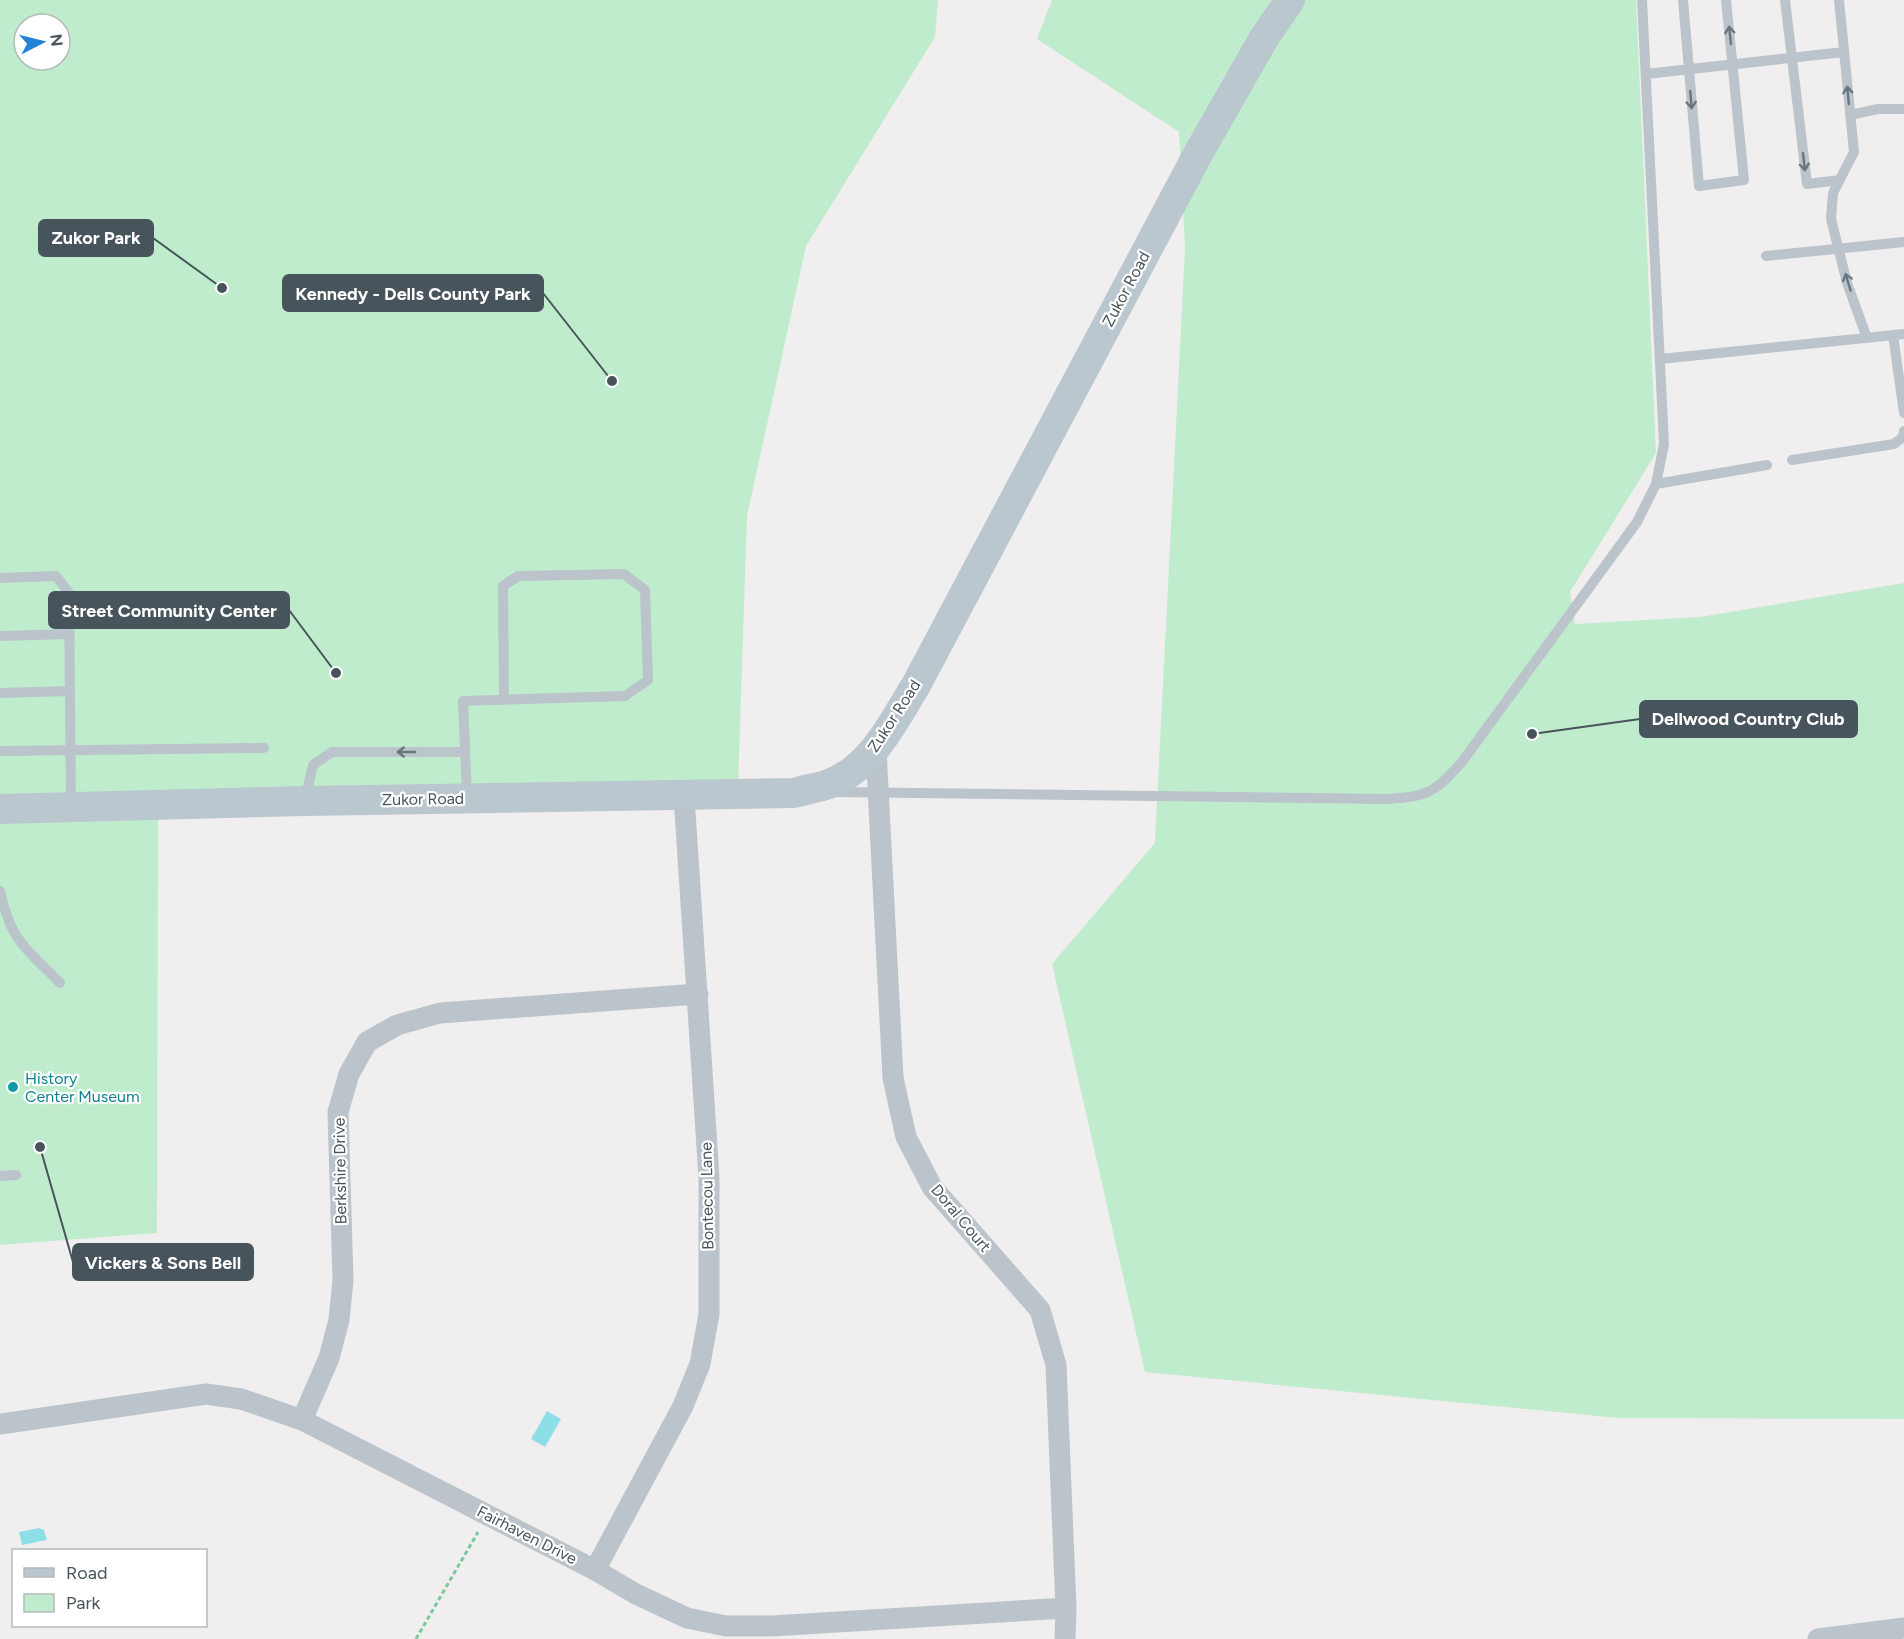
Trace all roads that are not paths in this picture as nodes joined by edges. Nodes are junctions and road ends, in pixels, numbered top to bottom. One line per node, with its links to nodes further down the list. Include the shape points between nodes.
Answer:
1 (1290, 0): 33 (street, Zukor Road, via 1199,152 916,685)
2 (1642, 0): 11 (lane)
3 (1683, 0): 10 (lane)
4 (1726, 0): 9 (lane, one-way to 4)
5 (1785, 0): 8 (lane)
6 (1839, 0): 7 (lane)
7 (1844, 52): 8 (lane); 13 (lane, one-way to 7)
8 (1791, 58): 9 (lane); 14 (lane, one-way to 14, via 1807,184)
9 (1732, 64): 10 (lane); 10 (lane, one-way to 9, via 1699,186 1744,180)
10 (1688, 68): 11 (lane)
11 (1646, 74): 20 (lane)
12 (1904, 109): 13 (lane)
13 (1850, 115): 14 (lane, via 1854,152)
14 (1840, 180): 16 (lane, via 1833,193 1831,219)
15 (1904, 242): 16 (lane)
16 (1838, 248): 17 (lane); 19 (lane, one-way to 16)
17 (1766, 256)
18 (1899, 334): 19 (lane); 21 (lane)
19 (1867, 338): 20 (lane)
20 (1660, 359): 25 (lane, via 1664,444)
21 (1904, 413)
22 (1904, 431): 23 (lane, via 1894,444)
23 (1792, 460)
24 (1767, 465): 25 (lane)
25 (1656, 484): 37 (lane, via 1637,522 1462,762 1440,786 1416,797)
26 (0, 578): 27 (lane, via 56,576 69,593)
27 (70, 634): 28 (lane); 29 (lane)
28 (0, 636)
29 (70, 691): 30 (lane); 34 (lane)
30 (0, 693)
31 (504, 700): 31 (lane, via 625,696 648,680 645,590 624,574 518,576 503,586); 36 (lane, via 463,701)
32 (264, 748): 34 (lane)
33 (876, 749): 37 (street, Doral Court); 38 (street, Zukor Road, via 853,770 828,784)
34 (71, 750): 35 (lane); 42 (lane)
35 (0, 751)
36 (465, 753): 40 (lane); 41 (lane, one-way to 41, via 332,752 313,765)
37 (878, 792): 38 (lane); 52 (street, Doral Court, via 893,1078 906,1137 932,1187 1040,1310 1056,1365)
38 (794, 793): 39 (street, Zukor Road)
39 (684, 796): 40 (street, Zukor Road); 46 (street, Bontecou Lane)
40 (467, 799): 41 (street, Zukor Road)
41 (305, 801): 42 (street, Zukor Road)
42 (71, 807): 43 (street, Zukor Road)
43 (0, 809)
44 (0, 891): 45 (lane, via 14,935)
45 (60, 983)
46 (698, 994): 49 (street, Berkshire Drive, via 440,1013 397,1025 368,1042 349,1074 338,1112 343,1280 339,1320 329,1358); 51 (street, Bontecou Lane, via 709,1178 709,1314 704,1344 683,1406)
47 (16, 1175): 48 (lane)
48 (0, 1176)
49 (302, 1420): 50 (street, Fairhaven Drive, via 241,1399 206,1394); 51 (street, Fairhaven Drive)
50 (0, 1424)
51 (595, 1570): 52 (street, Fairhaven Drive, via 687,1618 726,1626)
52 (1066, 1608): 54 (street, Doral Court)
53 (1904, 1628): 55 (street)
54 (1065, 1639)
55 (1818, 1639)

